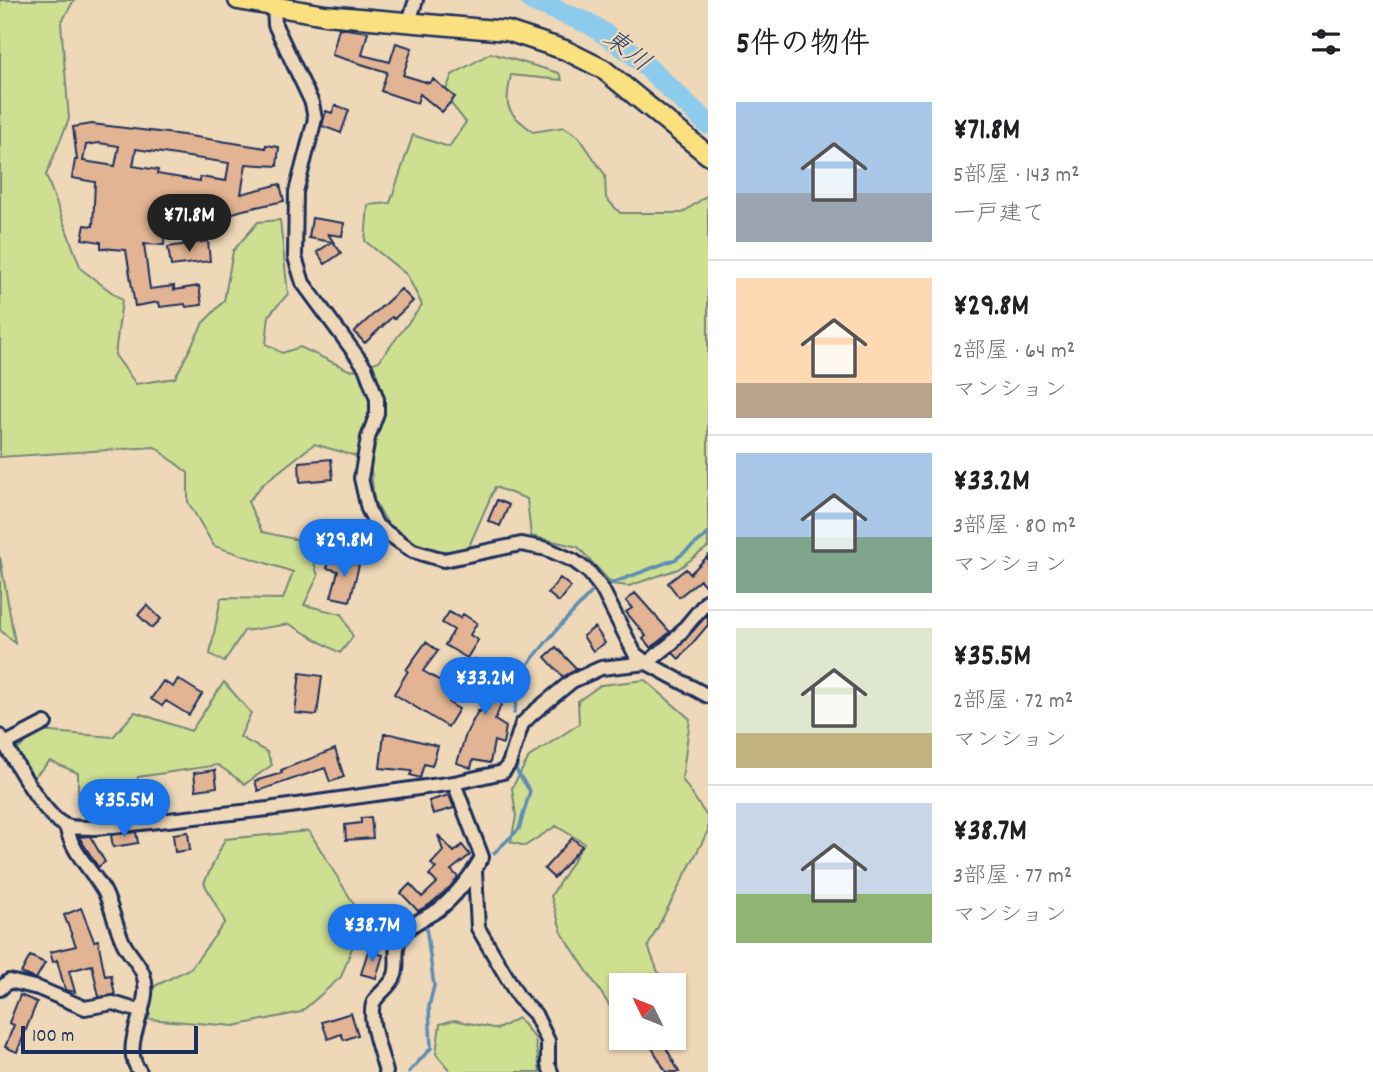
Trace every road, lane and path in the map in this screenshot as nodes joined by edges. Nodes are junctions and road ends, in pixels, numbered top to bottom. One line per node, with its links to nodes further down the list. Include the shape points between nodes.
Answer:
1 (238, 0): 3 (highway)
2 (416, 0): 4 (street)
3 (274, 7): 4 (highway); 7 (street, via 275,25 312,103 314,119 296,192 295,257 303,284 365,367 377,399 361,478 377,526 413,551 444,560 521,544 574,561 602,589 635,654)
4 (409, 21): 5 (highway, via 507,31 565,50 603,69)
5 (708, 155)
6 (708, 600): 7 (street, via 673,642)
7 (647, 663): 8 (street); 11 (street, via 601,668 572,681 522,724 503,772)
8 (708, 696)
9 (45, 723): 10 (street)
10 (2, 740): 12 (street, via 35,794)
11 (454, 783): 12 (street, via 95,828); 13 (street, via 482,857)
12 (66, 826): 15 (street, via 71,844 105,892 123,944 143,973)
13 (475, 871): 17 (street, via 440,909 401,935 396,973 372,1006); 18 (street, via 478,928 520,998 536,1014 548,1041)
14 (0, 989): 15 (street, via 9,981 85,1008 113,1003)
15 (142, 1012): 16 (street, via 132,1048 132,1061)
16 (140, 1072)
17 (386, 1072)
18 (551, 1072)

